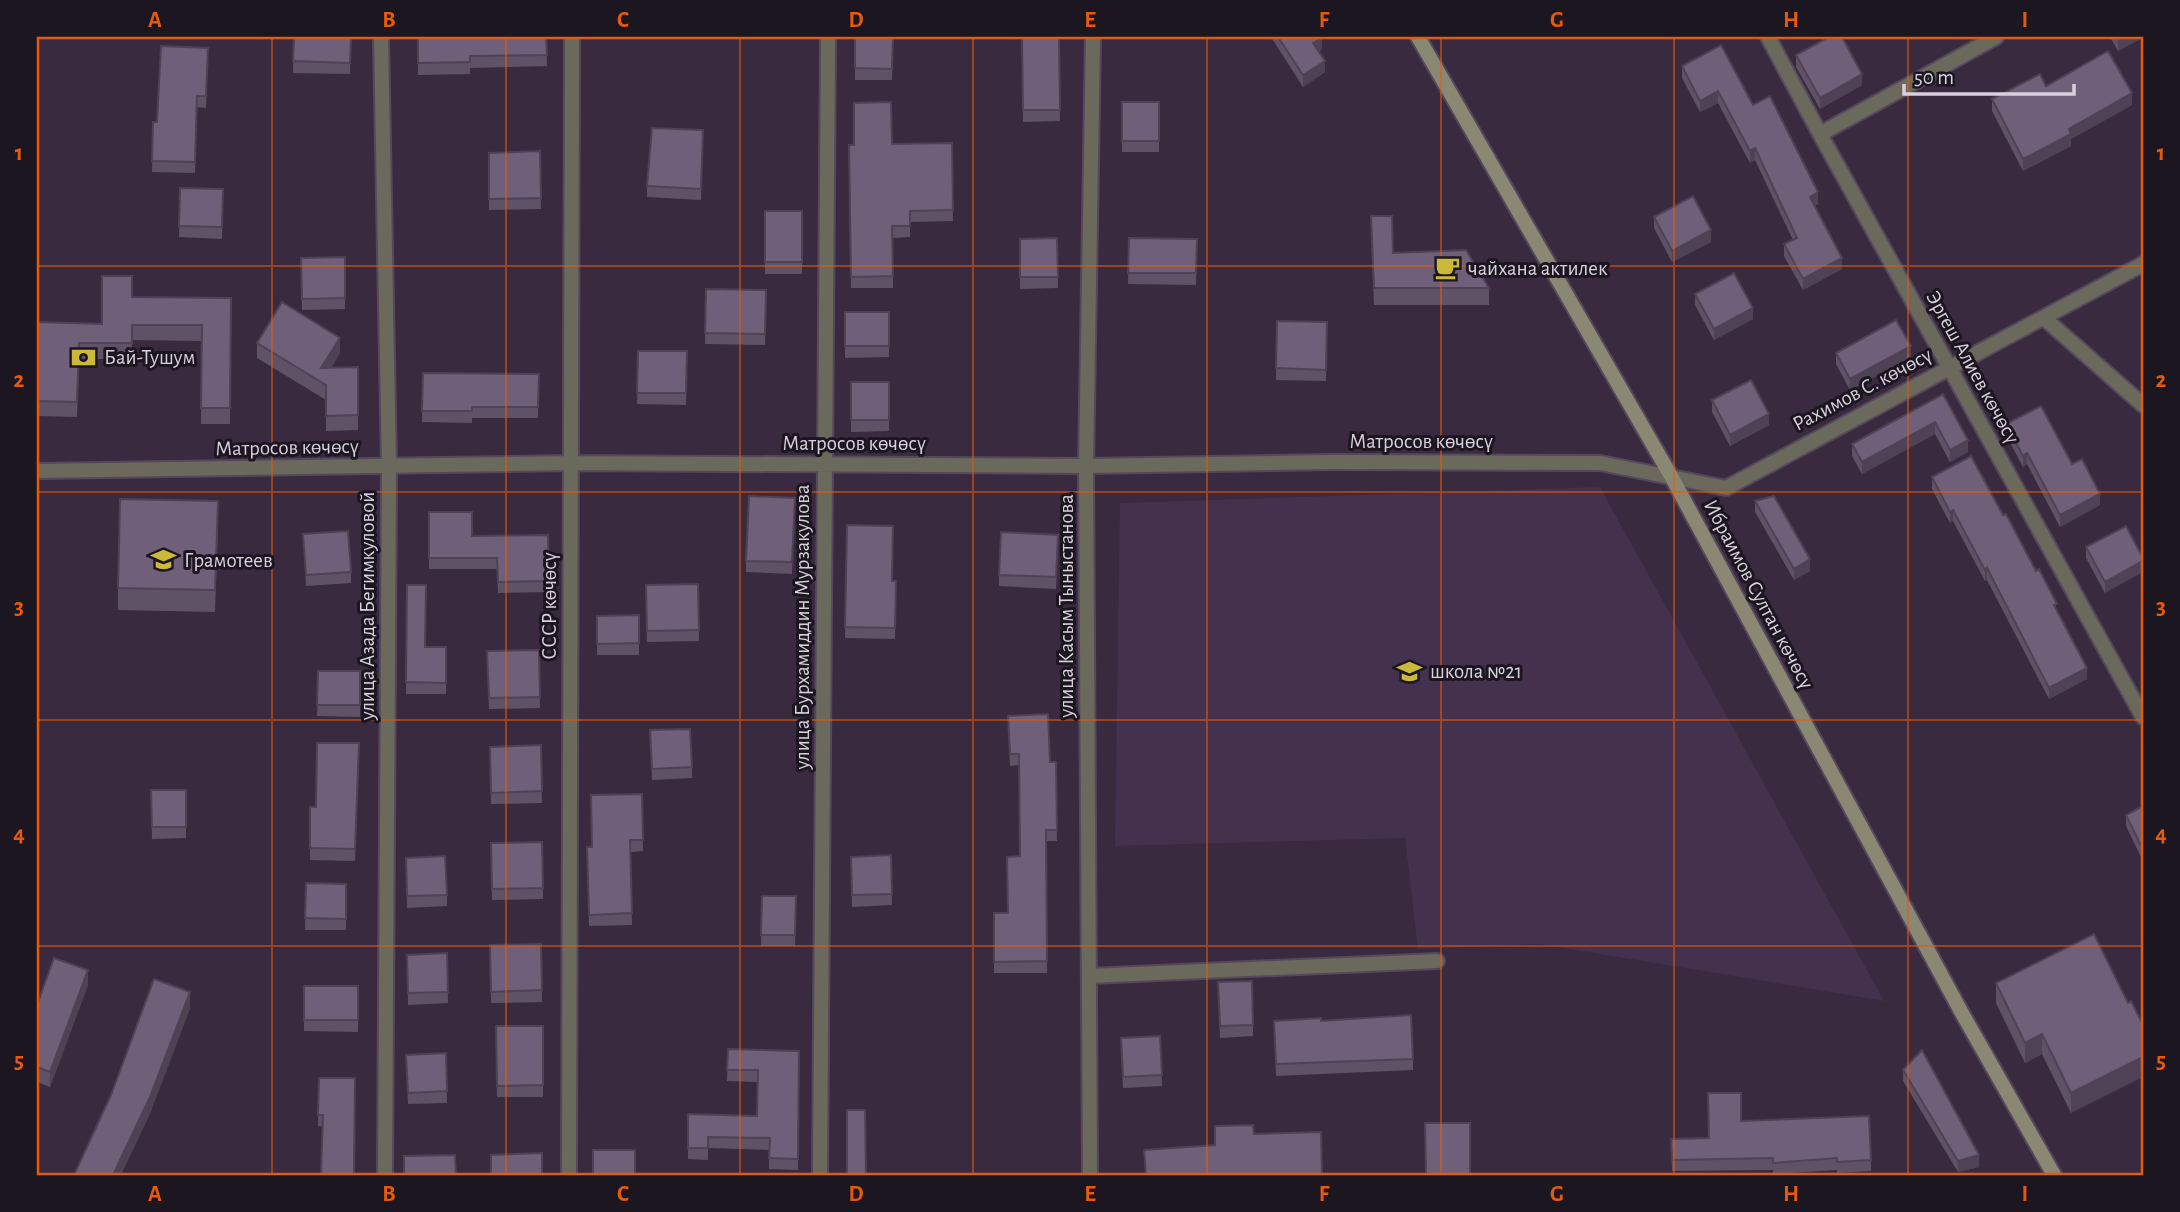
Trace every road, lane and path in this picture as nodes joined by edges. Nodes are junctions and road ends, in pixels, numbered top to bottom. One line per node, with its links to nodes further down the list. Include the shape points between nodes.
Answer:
1 (381, 37): 15 (street, улица Азада Бегимкуловой)
2 (572, 37): 13 (street, СССР көчөсү)
3 (828, 37): 14 (street, улица Бурхамиддин Мурзакулова)
4 (1093, 37): 16 (street, улица Касым Тыныстанова)
5 (1418, 37): 18 (main road, Ибраимов Султан көчөсү)
6 (1769, 37): 8 (street, Эргеш Алиев көчөсү)
7 (1996, 37): 8 (street)
8 (1820, 134): 11 (street, Эргеш Алиев көчөсү)
9 (2143, 264): 10 (street, Рахимов С. көчөсү)
10 (2044, 318): 11 (street, Рахимов С. көчөсү); 12 (street)
11 (1949, 367): 18 (street, Рахимов С. көчөсү, via 1726,488); 19 (street, Эргеш Алиев көчөсү)
12 (2143, 405)
13 (570, 463): 14 (street, Матросов көчөсү); 15 (street, Матросов көчөсү); 23 (street, СССР көчөсү)
14 (824, 463): 16 (street, Матросов көчөсү); 24 (street, улица Бурхамиддин Мурзакулова)
15 (389, 466): 17 (street, Матросов көчөсү); 22 (street, улица Азада Бегимкуловой)
16 (1086, 466): 18 (street, Матросов көчөсү, via 1600,463); 21 (street, улица Касым Тыныстанова)
17 (37, 471)
18 (1671, 475): 26 (main road, Ибраимов Султан көчөсү)
19 (2143, 717)
20 (1437, 961): 21 (street)
21 (1089, 976): 25 (street, улица Касым Тыныстанова)
22 (385, 1175)
23 (569, 1175)
24 (820, 1175)
25 (1090, 1175)
26 (2054, 1175)

